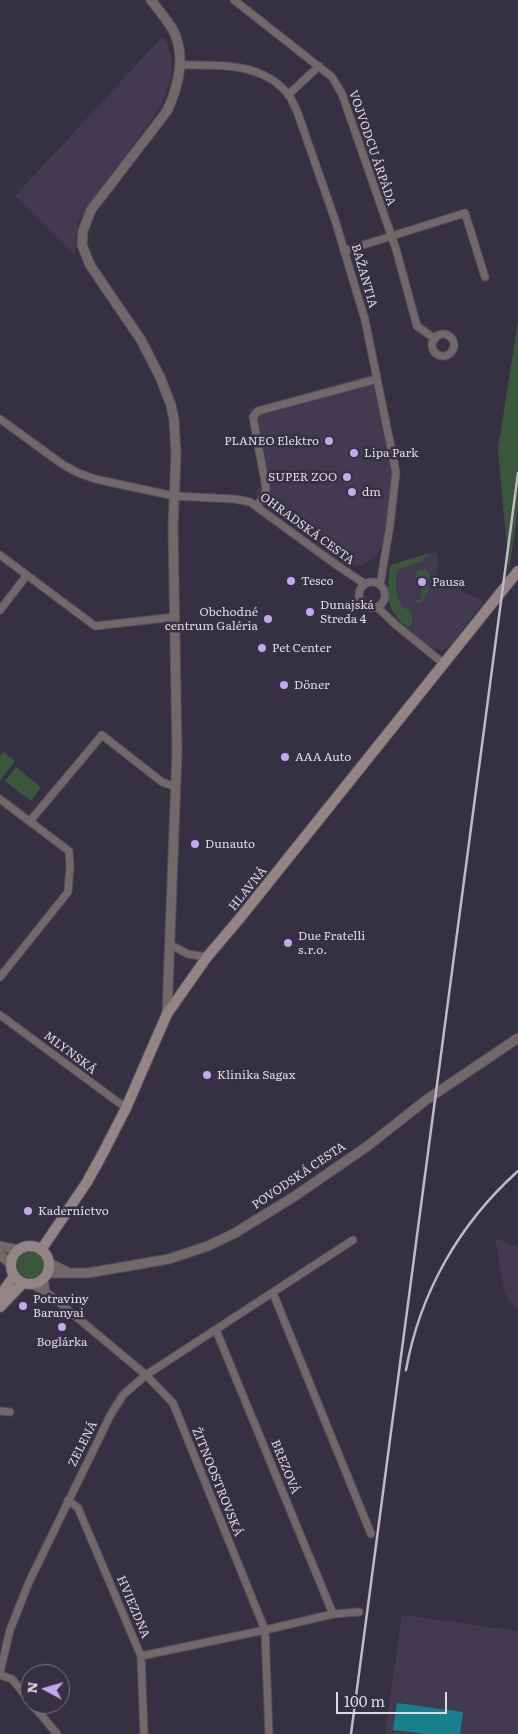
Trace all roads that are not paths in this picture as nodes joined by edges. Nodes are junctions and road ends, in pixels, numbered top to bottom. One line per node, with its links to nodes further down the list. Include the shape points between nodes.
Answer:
1 (151, 0): 3 (street, via 172,29)
2 (234, 0): 4 (street, VOJVODCU ÁRPÁDA)
3 (181, 64): 5 (street, BAŽANTIA, via 247,68 272,80); 12 (street, via 176,93 167,111 91,210 83,231 82,245 90,265 141,340 171,405 175,435)
4 (319, 66): 5 (street); 6 (street, VOJVODCU ÁRPÁDA, via 332,76 342,94)
5 (288, 94): 7 (street, BAŽANTIA, via 304,129)
6 (391, 237): 7 (street); 8 (street, via 465,213); 9 (street, VOJVODCU ÁRPÁDA, via 417,326)
7 (344, 251): 10 (street, BAŽANTIA, via 365,320)
8 (485, 276)
9 (435, 339)
10 (377, 379): 13 (street, via 254,414 266,488); 18 (street, BAŽANTIA, via 396,472)
11 (0, 418): 12 (street, OHRADSKÁ CESTA, via 76,472)
12 (174, 496): 13 (street, OHRADSKÁ CESTA, via 235,499); 21 (street)
13 (257, 506): 17 (street, OHRADSKÁ CESTA)
14 (0, 555): 16 (street)
15 (518, 571): 22 (main road, HLAVNÁ)
16 (26, 575): 19 (street); 21 (street, via 95,626)
17 (365, 584): 18 (street, via 376,582); 20 (street, via 360,591 360,600 369,608)
18 (380, 585): 20 (street, via 385,597)
19 (1, 607)
20 (377, 608): 22 (street)
21 (174, 617): 23 (street)
22 (443, 663): 27 (main road, HLAVNÁ)
23 (176, 788): 25 (street, via 162,782 102,735); 26 (street)
24 (0, 799): 25 (street)
25 (30, 821): 28 (street, via 69,852 68,892)
26 (169, 944): 27 (street, via 188,954); 29 (street)
27 (207, 957): 29 (main road, HLAVNÁ)
28 (0, 977)
29 (167, 1014): 32 (main road, HLAVNÁ)
30 (0, 1015): 32 (street, MLYNSKÁ)
31 (518, 1038): 39 (street, POVODSKÁ CESTA, via 417,1106 303,1191 235,1233 169,1259 88,1273)
32 (126, 1108): 36 (main road, HLAVNÁ, via 87,1182)
33 (353, 1240): 43 (street, ZELENÁ)
34 (0, 1246): 35 (street)
35 (18, 1250): 36 (main road, via 30,1246); 38 (main road)
36 (41, 1250): 39 (main road, via 46,1256)
37 (0, 1255): 38 (street)
38 (11, 1264): 40 (main road)
39 (46, 1271): 41 (main road, via 38,1282); 42 (street)
40 (14, 1276): 41 (main road); 44 (main road)
41 (27, 1284): 42 (street, ŽITNOOSTROVSKÁ); 45 (main road)
42 (46, 1292): 47 (street, ŽITNOOSTROVSKÁ)
43 (273, 1293): 46 (street, ZELENÁ); 51 (street)
44 (0, 1296)
45 (0, 1307)
46 (216, 1330): 47 (street, ZELENÁ); 53 (street, BREZOVÁ)
47 (146, 1375): 50 (street, ZELENÁ, via 123,1395 111,1414); 54 (street, ŽITNOOSTROVSKÁ, via 174,1404)
48 (0, 1411): 49 (street)
49 (10, 1412)
50 (68, 1500): 55 (street, ZELENÁ); 56 (street, HVIEZDNA, via 78,1508)
51 (371, 1534)
52 (360, 1612): 53 (street)
53 (333, 1614): 54 (street)
54 (265, 1630): 56 (street); 62 (street, ŽITNOOSTROVSKÁ)
55 (3, 1642): 57 (street, ZELENÁ)
56 (141, 1656): 61 (street, HVIEZDNA)
57 (0, 1674): 58 (street, via 12,1679)
58 (20, 1689)
59 (40, 1714): 60 (street)
60 (57, 1734)
61 (144, 1734)
62 (269, 1734)

